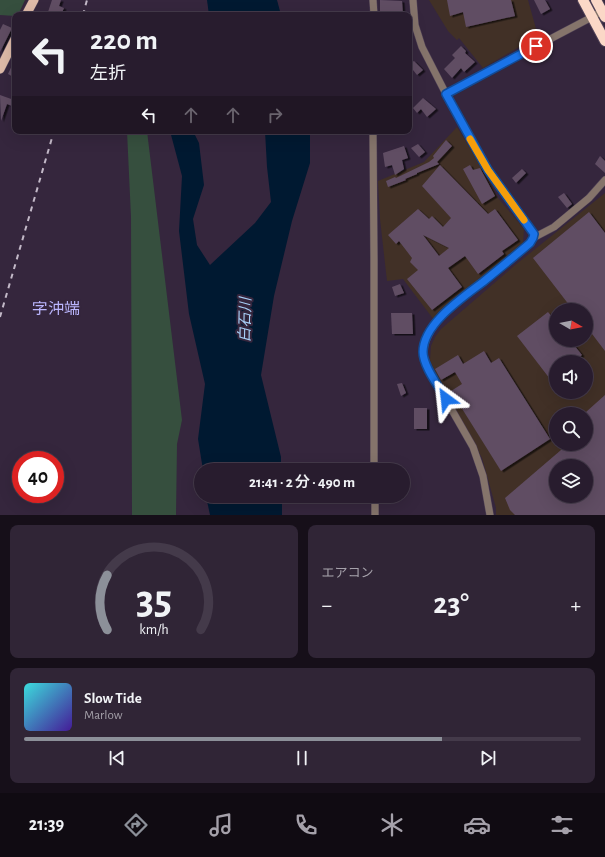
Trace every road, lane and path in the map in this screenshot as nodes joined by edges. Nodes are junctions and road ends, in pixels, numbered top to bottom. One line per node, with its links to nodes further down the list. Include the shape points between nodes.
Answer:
1 (34, 0): 6 (main road)
2 (373, 0): 7 (street)
3 (412, 0): 13 (street, via 415,25 422,47)
4 (584, 0): 9 (highway)
5 (596, 0): 8 (highway)
6 (28, 12)
7 (374, 12)
8 (604, 12): 9 (street)
9 (592, 17): 10 (highway); 13 (street)
10 (605, 40)
11 (12, 45): 12 (main road)
12 (0, 69)
13 (446, 94): 16 (street, via 488,170 534,234)
14 (373, 134): 17 (street)
15 (605, 180): 16 (street, via 589,198 554,227)
16 (533, 238): 20 (street, via 447,310 434,325 424,346 425,363 473,447 483,476)
17 (374, 463)
18 (375, 503): 19 (street)
19 (375, 515)
20 (490, 515)

